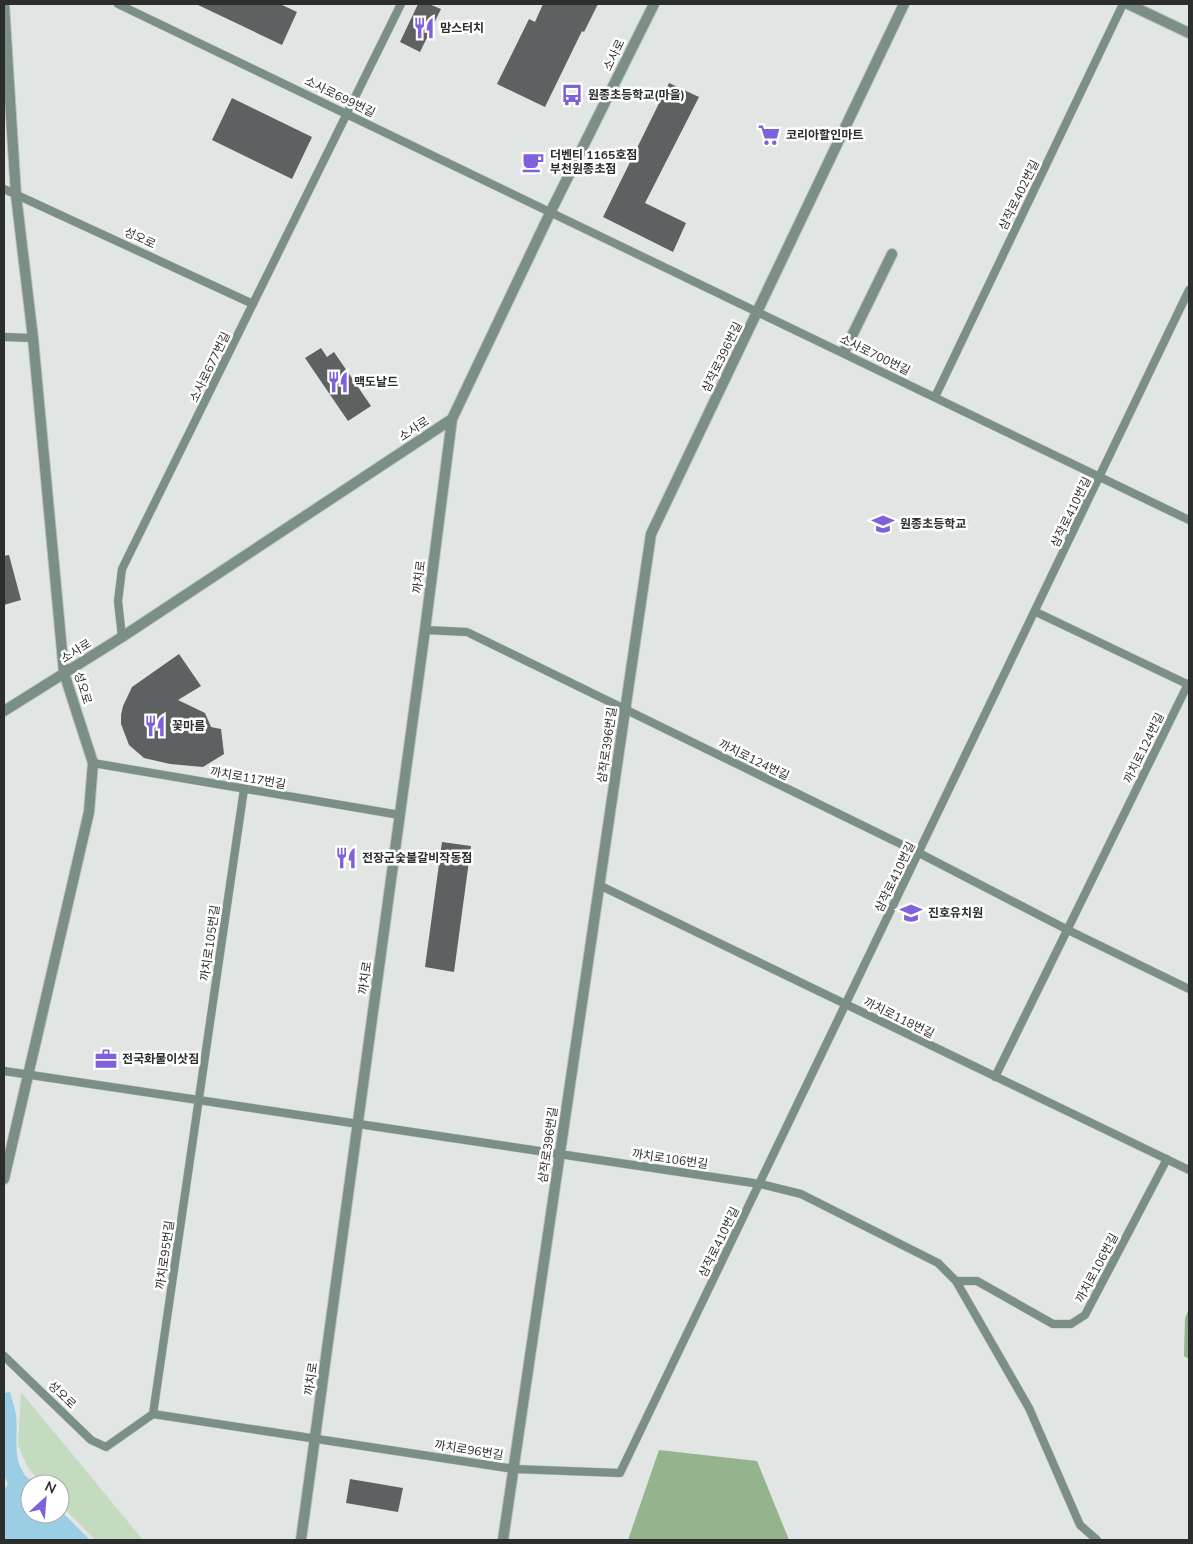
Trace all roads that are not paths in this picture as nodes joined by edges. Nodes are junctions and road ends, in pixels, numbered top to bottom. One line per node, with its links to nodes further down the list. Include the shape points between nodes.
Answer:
1 (4, 4): 11 (street, 성오로)
2 (118, 4): 9 (lane, 소사로699번길)
3 (401, 4): 9 (lane, 소사로677번길)
4 (654, 4): 12 (street, 소사로)
5 (904, 4): 16 (street, 삼작로396번길)
6 (1123, 4): 20 (lane, 삼작로402번길)
7 (1128, 4): 8 (street)
8 (1189, 33)
9 (348, 113): 12 (lane, 소사로699번길); 15 (lane, 소사로677번길)
10 (4, 189): 11 (lane)
11 (16, 195): 15 (lane, 성오로); 18 (street, 성오로)
12 (551, 211): 16 (lane, 소사로700번길); 21 (street, 소사로)
13 (892, 254): 19 (street)
14 (1189, 290): 22 (lane, 삼작로410번길)
15 (253, 304): 26 (lane, 소사로677번길, via 122,569 118,601)
16 (758, 312): 19 (lane, 소사로700번길); 29 (street, 삼작로396번길, via 651,534)
17 (4, 337): 18 (lane)
18 (33, 338): 27 (street, 성오로)
19 (844, 352): 20 (lane, 소사로700번길)
20 (935, 397): 22 (lane, 소사로700번길)
21 (452, 419): 25 (street, 까치로); 26 (street, 소사로)
22 (1101, 477): 23 (lane, 소사로700번길); 24 (lane, 삼작로410번길)
23 (1189, 520)
24 (1036, 612): 28 (lane); 34 (lane, 삼작로410번길)
25 (425, 630): 29 (lane, 까치로124번길, via 466,632); 33 (street, 까치로)
26 (122, 637): 27 (street, 소사로)
27 (64, 673): 30 (street, 소사로); 31 (street, 성오로)
28 (1189, 684): 36 (lane, 까치로124번길)
29 (625, 709): 34 (lane, 까치로124번길); 35 (street, 삼작로396번길)
30 (4, 711)
31 (93, 763): 32 (lane, 까치로117번길); 40 (street, 성오로, via 89,812)
32 (244, 789): 33 (lane, 까치로117번길); 42 (lane, 까치로105번길)
33 (400, 816): 43 (street, 까치로)
34 (919, 852): 36 (lane, 까치로124번길); 38 (lane, 삼작로410번길)
35 (599, 885): 38 (lane, 까치로118번길); 44 (street, 삼작로396번길)
36 (1068, 930): 37 (lane, 까치로124번길); 41 (lane)
37 (1189, 989)
38 (846, 1005): 41 (lane, 까치로118번길); 48 (lane, 삼작로410번길)
39 (4, 1071): 40 (lane)
40 (28, 1074): 42 (lane); 47 (street, 성오로)
41 (995, 1077): 45 (lane, 까치로118번길)
42 (199, 1100): 43 (lane); 51 (lane, 까치로95번길)
43 (358, 1124): 44 (lane, 까치로106번길); 52 (street, 까치로)
44 (560, 1154): 48 (lane, 까치로106번길); 53 (street, 삼작로396번길)
45 (1167, 1160): 46 (lane, 까치로118번길); 49 (lane, 까치로106번길, via 1085,1315 1071,1324 1052,1324 977,1281)
46 (1189, 1170)
47 (4, 1179)
48 (760, 1184): 49 (lane, 까치로106번길, via 802,1194 938,1263); 54 (lane, 삼작로410번길)
49 (956, 1281): 57 (lane, 까치로106번길, via 1029,1408 1080,1525)
50 (4, 1356): 51 (lane, 성오로, via 91,1440 106,1447)
51 (153, 1414): 52 (lane)
52 (315, 1438): 53 (lane, 까치로96번길); 55 (street, 까치로)
53 (514, 1469): 54 (lane, 까치로96번길); 56 (street, 삼작로396번길)
54 (620, 1473)
55 (301, 1540)
56 (503, 1540)
57 (1097, 1540)

